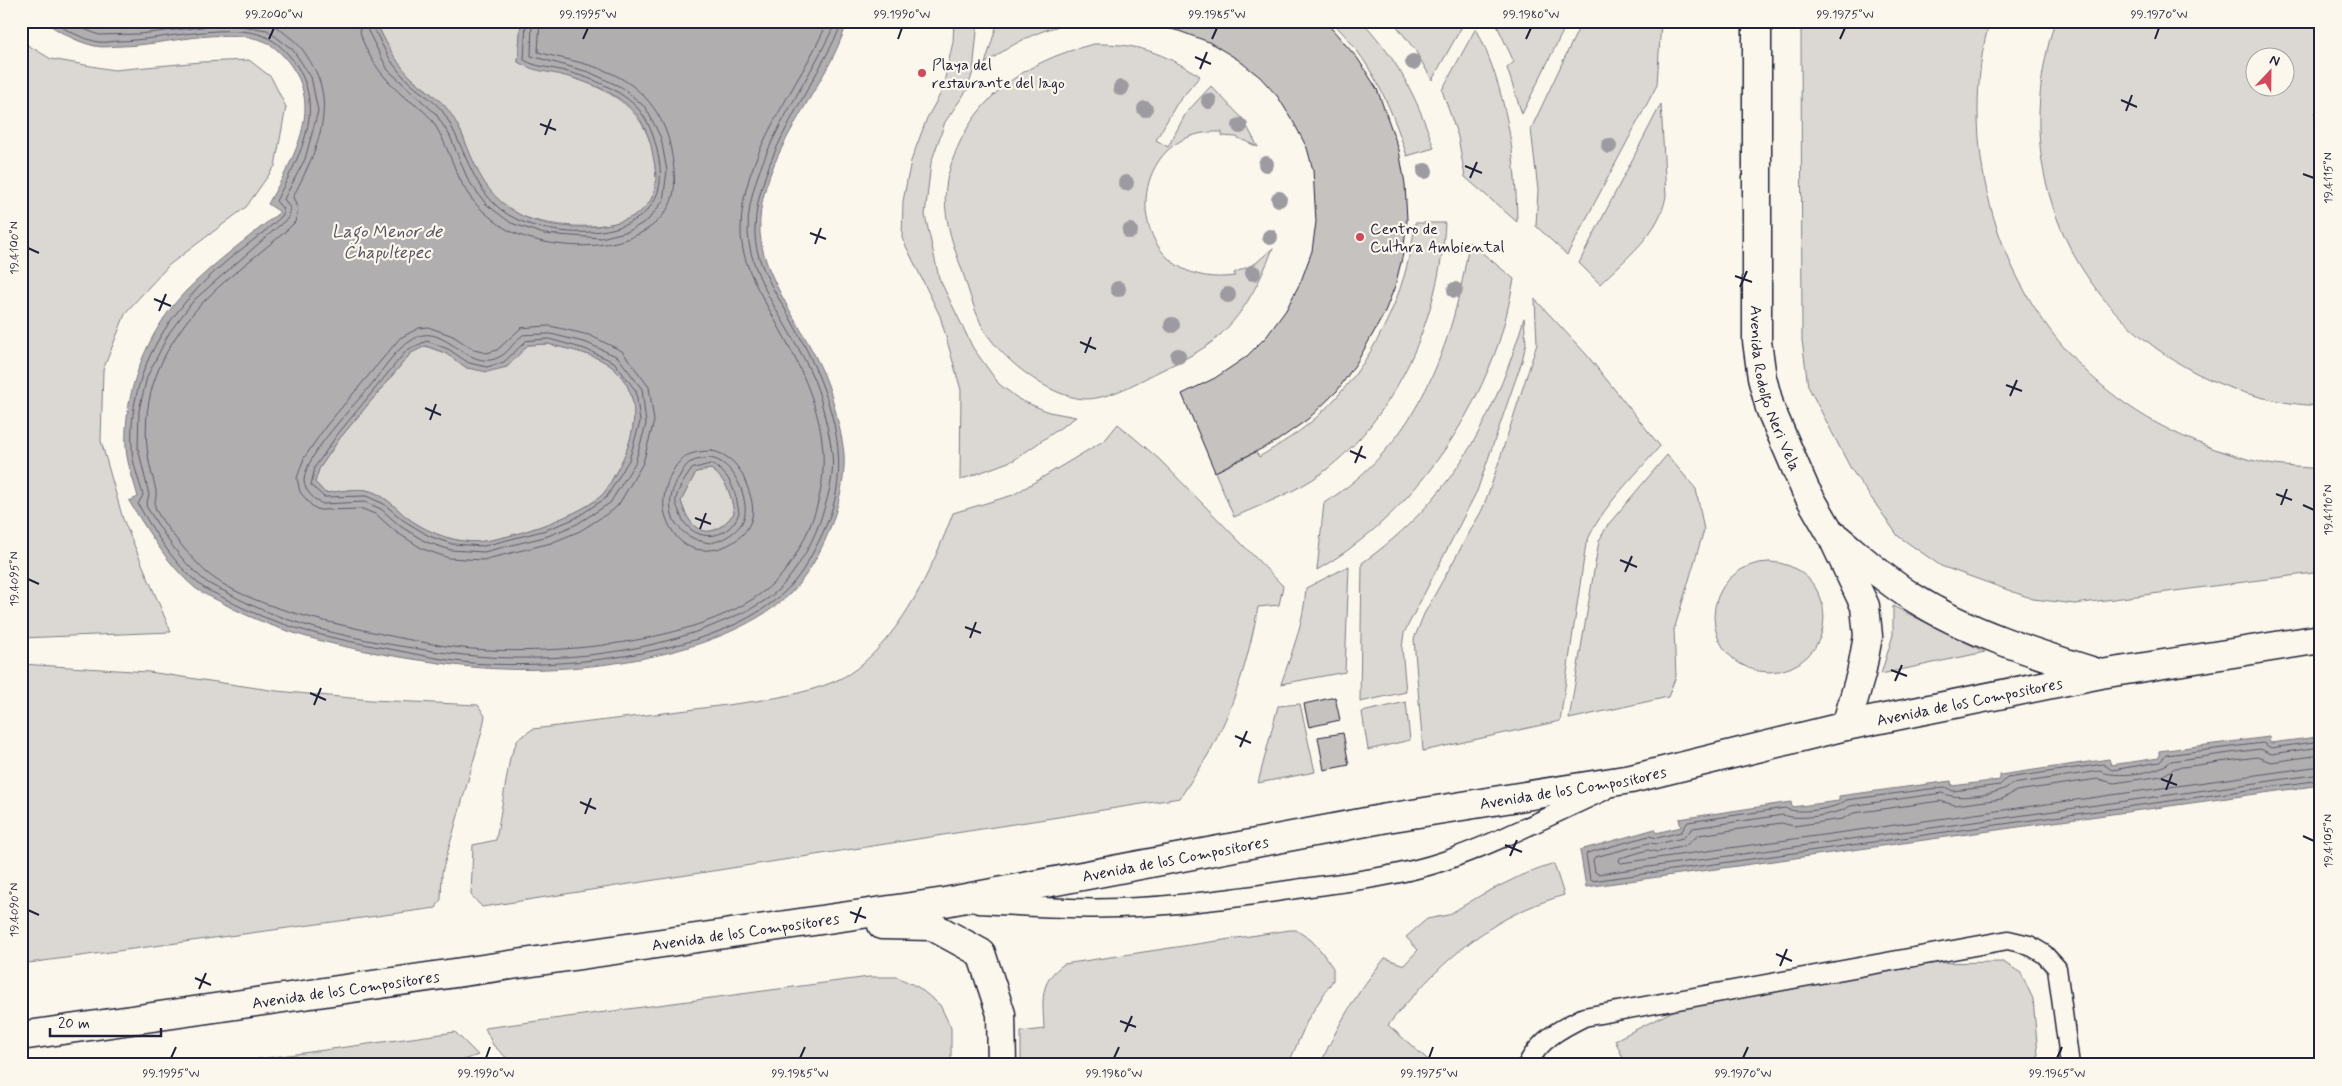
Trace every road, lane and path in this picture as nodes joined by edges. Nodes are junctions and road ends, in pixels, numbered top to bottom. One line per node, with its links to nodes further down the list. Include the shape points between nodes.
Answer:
1 (1757, 21): 2 (street, Avenida Rodolfo Neri Vela, via 1757,341 1762,378 1770,408 1805,489)
2 (1832, 534): 4 (street, Avenida Rodolfo Neri Vela, via 1911,596 1960,623 2008,644); 5 (street, Avenida Rodolfo Neri Vela, via 1865,606 1868,636)
3 (2321, 639): 4 (street, Avenida de los Compositores)
4 (2101, 674): 5 (street, Avenida de los Compositores)
5 (1846, 726): 6 (street, Avenida de los Compositores)
6 (1631, 779): 7 (street, Avenida de los Compositores, via 1387,818); 7 (lane, via 1443,861 1326,885 1169,905 1118,908)
7 (946, 902): 8 (street, Avenida de los Compositores)
8 (795, 924): 9 (street, Avenida de los Compositores); 10 (street, via 932,926 981,953 1001,1014)
9 (21, 1036)
10 (1002, 1065)
11 (1527, 1065): 12 (lane, via 1534,1050 1552,1034 1584,1017 2008,940 2029,945 2044,954 2057,968)
12 (2070, 1065)

